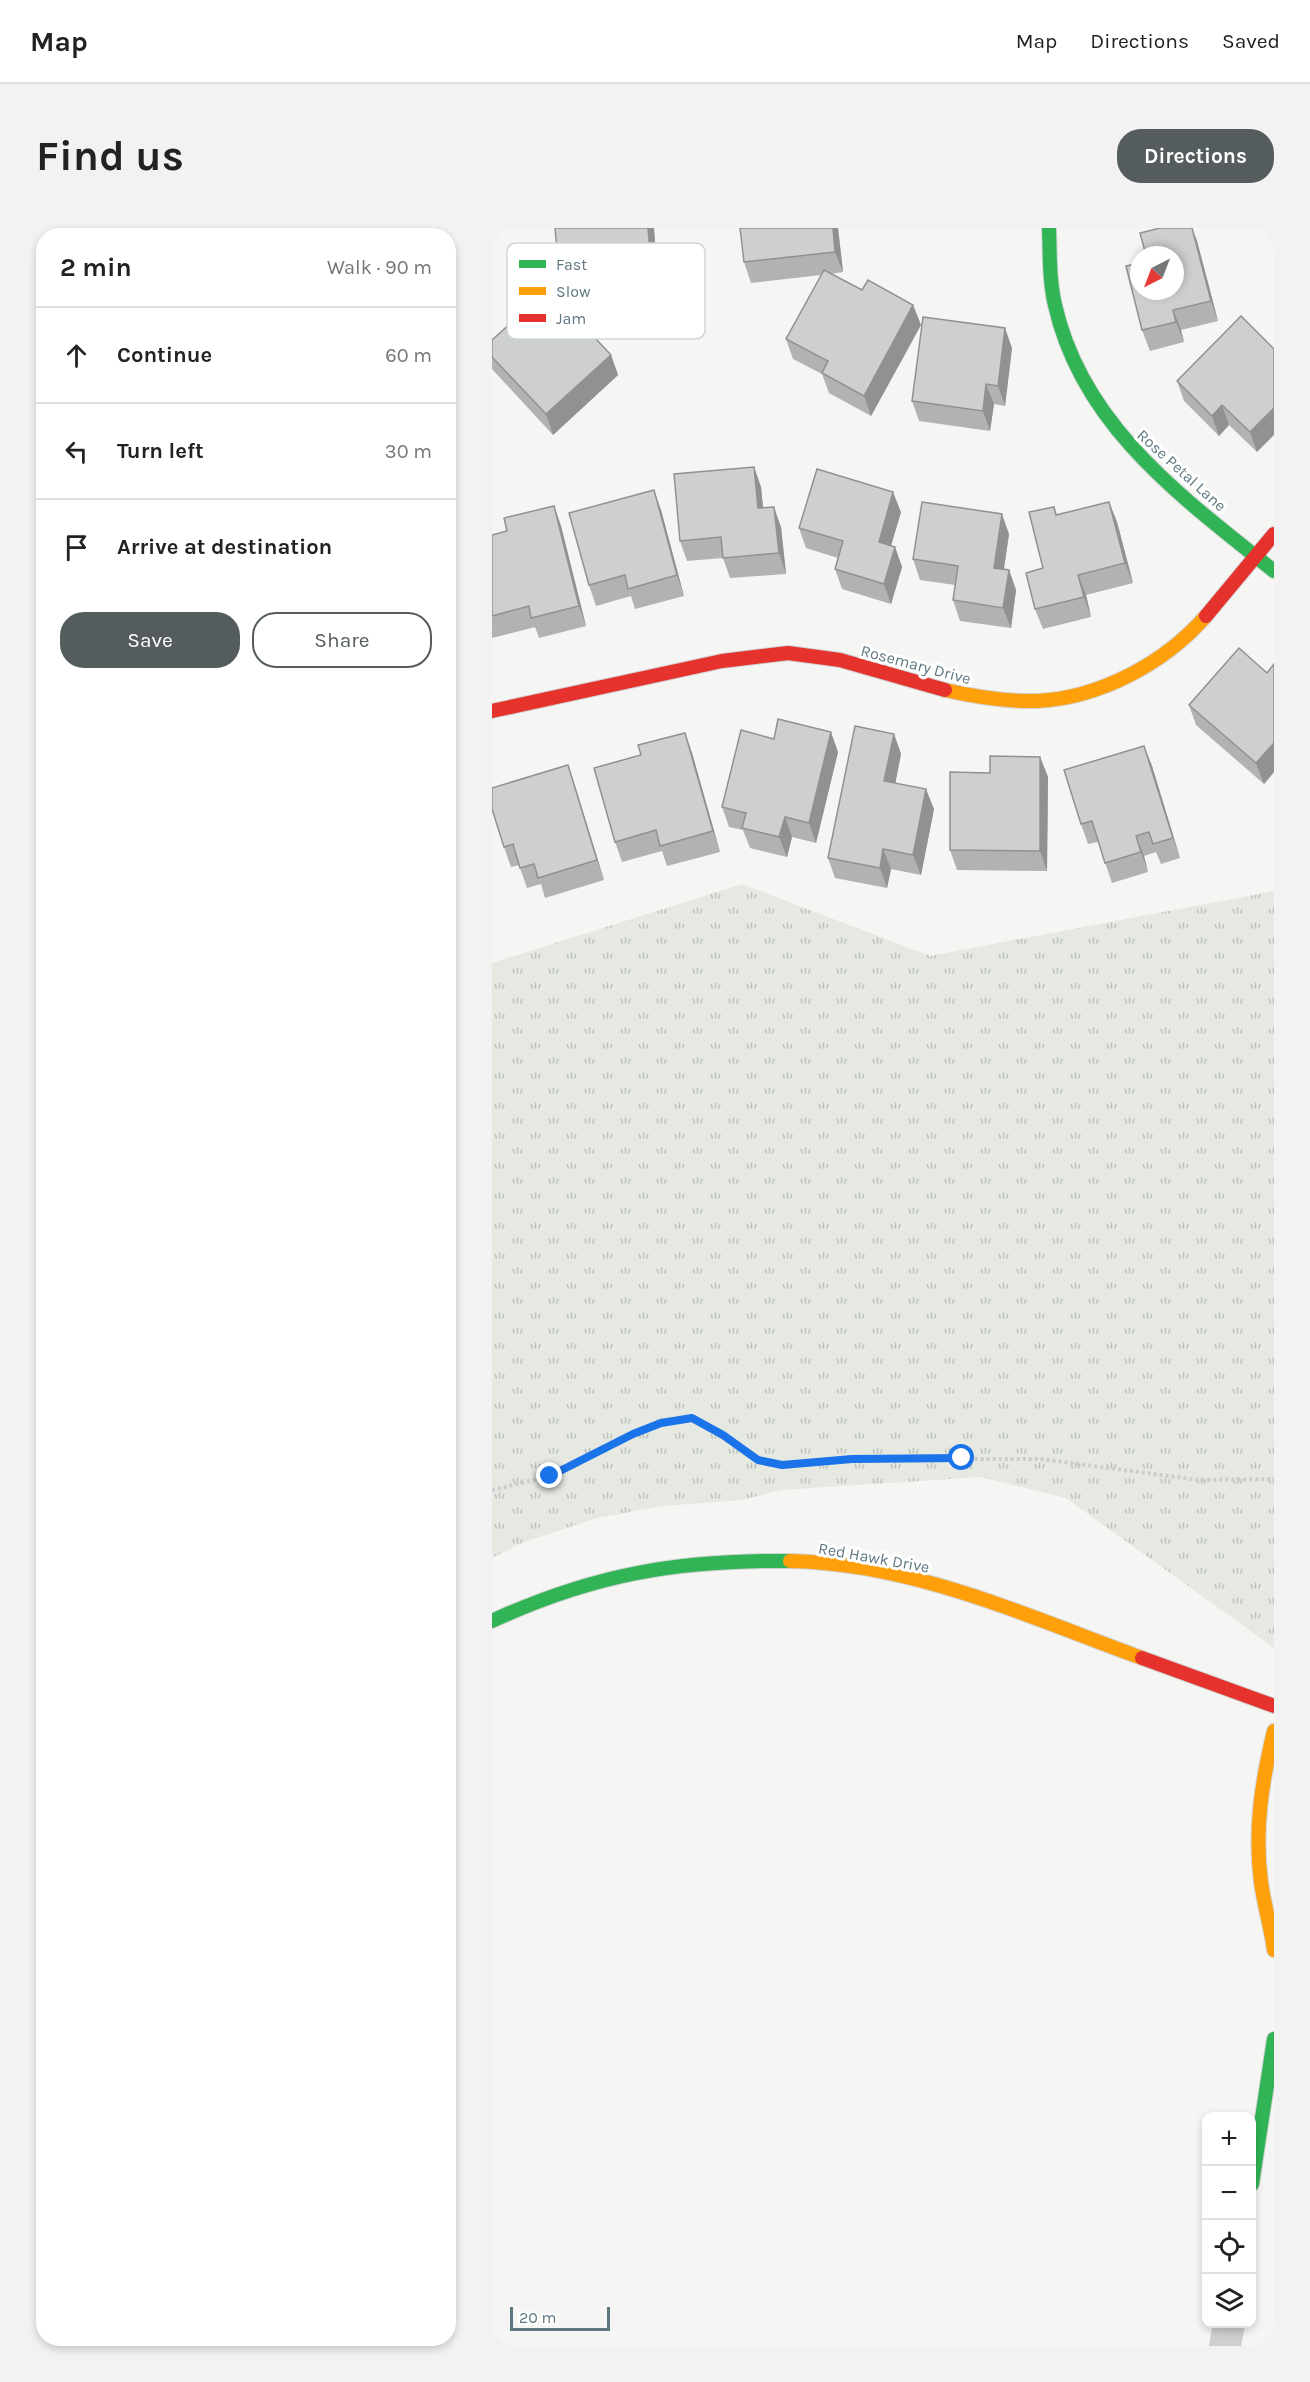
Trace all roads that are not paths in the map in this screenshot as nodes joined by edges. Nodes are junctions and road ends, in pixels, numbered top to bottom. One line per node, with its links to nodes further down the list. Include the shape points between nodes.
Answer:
1 (1049, 228): 3 (street, Rose Petal Lane, via 1055,305 1068,345 1093,396 1131,449)
2 (1274, 534): 3 (street, Rosemary Drive)
3 (1256, 556): 4 (street, Rose Petal Lane); 5 (street, Rosemary Drive, via 1204,619 1169,650 1136,673 1088,692 1038,701 986,699 840,660 788,653 722,661)
4 (1274, 571)
5 (492, 711)
6 (492, 1621): 7 (street, Red Hawk Drive, via 590,1582 644,1570 747,1560 810,1562 898,1575 961,1592)
7 (1274, 1706)
8 (1274, 1731): 9 (street, via 1257,1819 1260,1875)
9 (1274, 1950)
10 (1274, 2039): 11 (street)
11 (1254, 2166)
12 (1228, 2328): 13 (street)
13 (1225, 2346)

